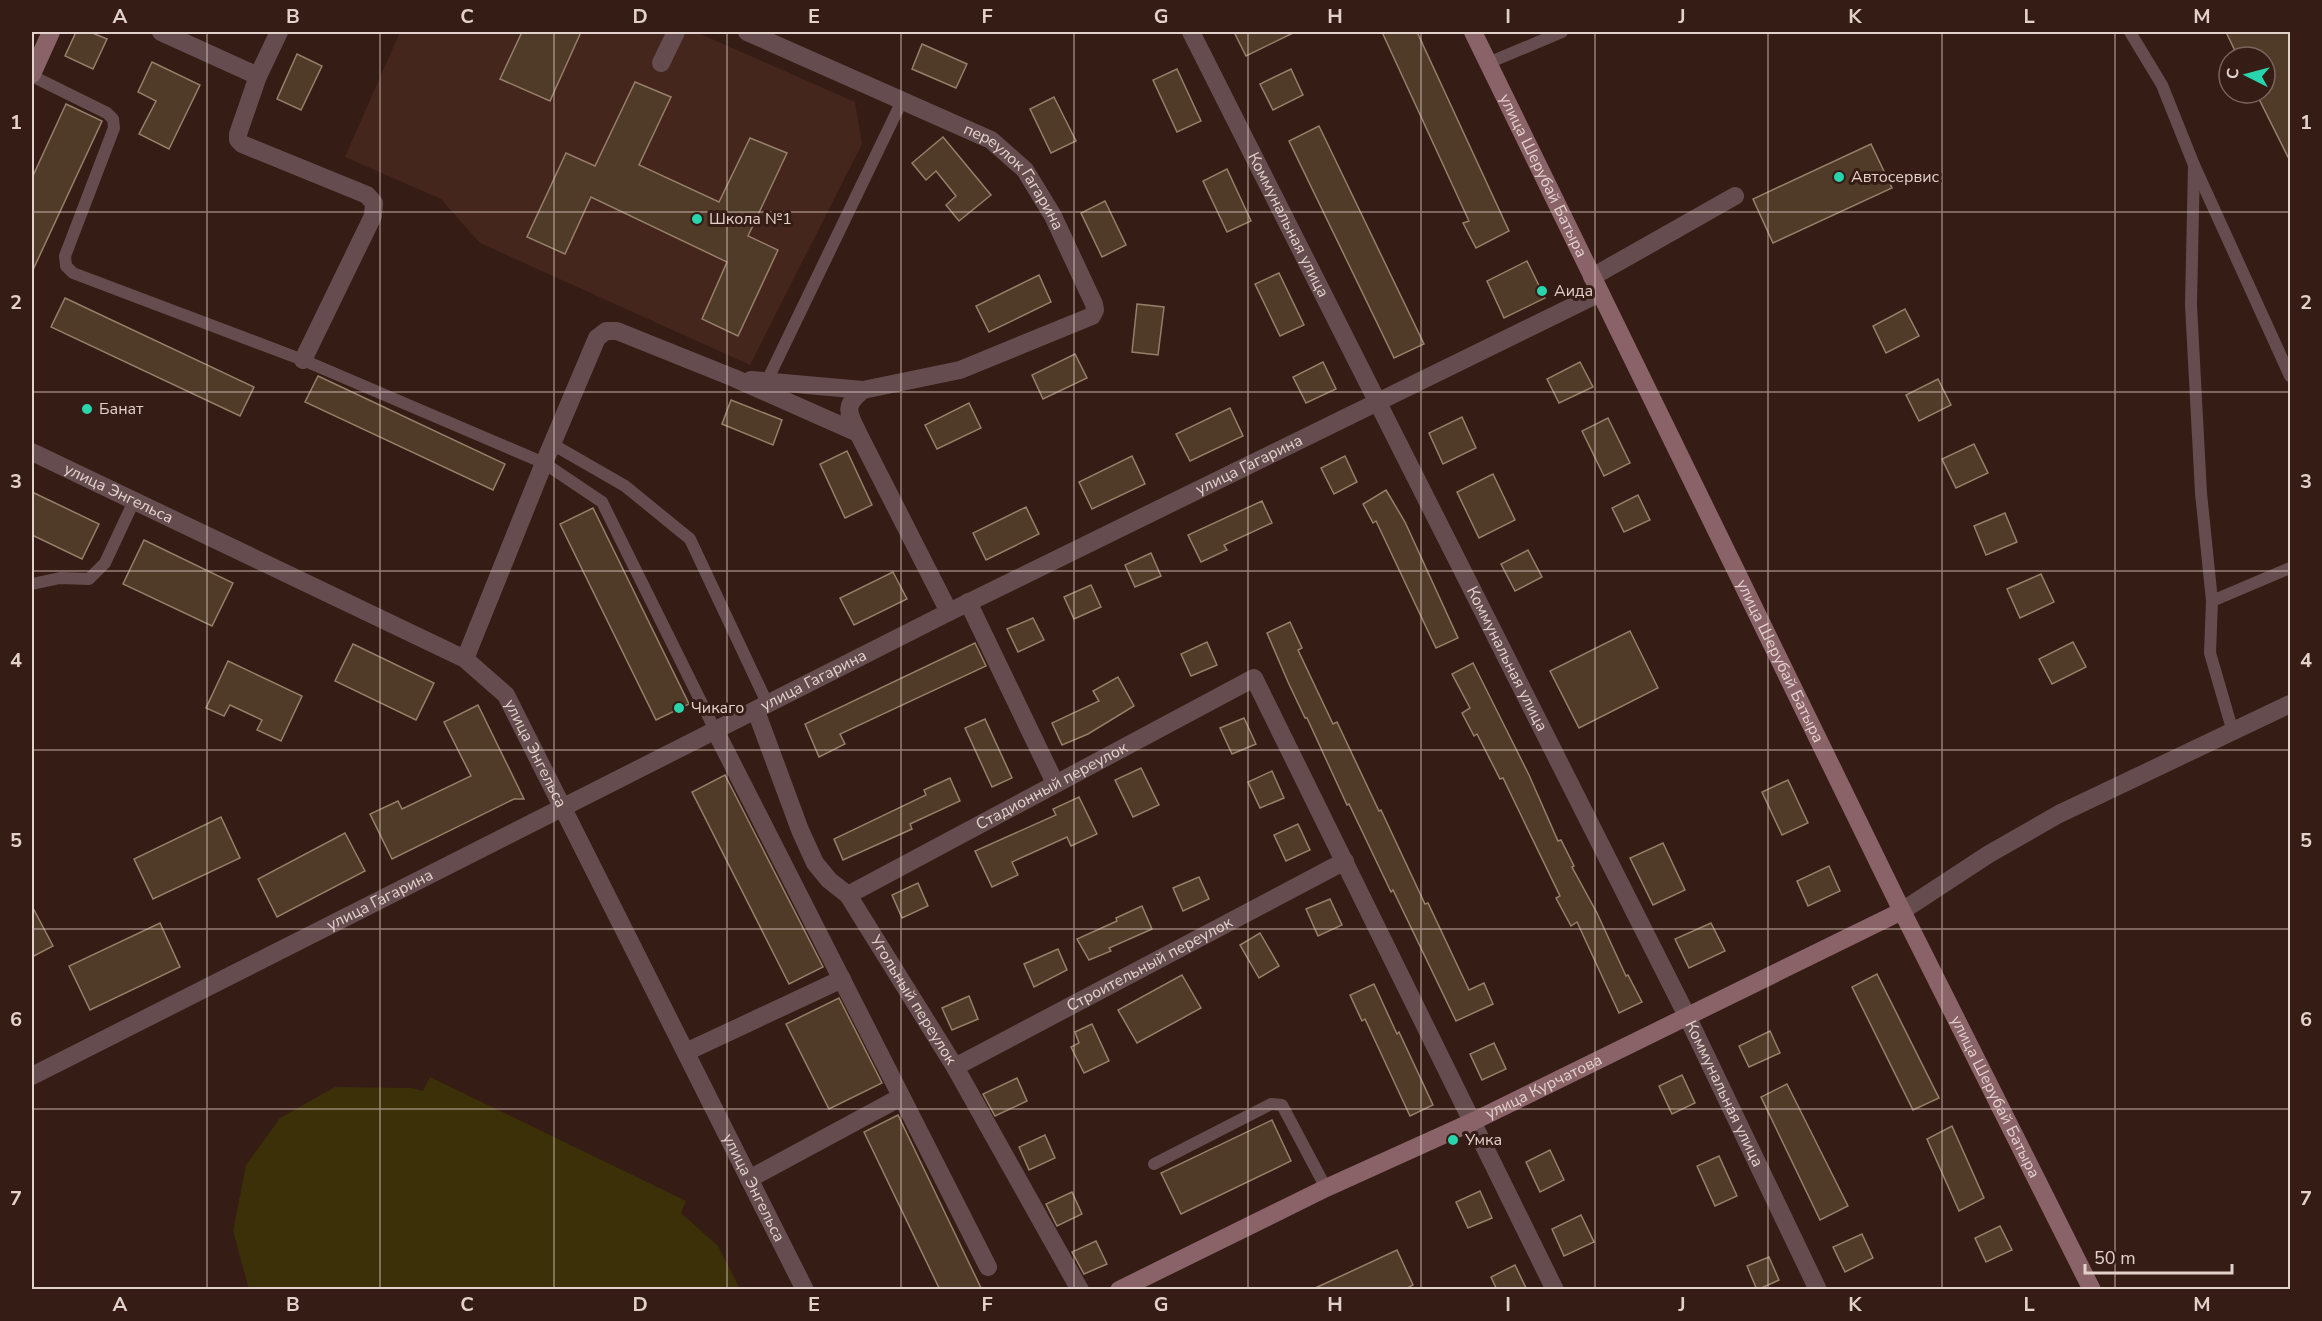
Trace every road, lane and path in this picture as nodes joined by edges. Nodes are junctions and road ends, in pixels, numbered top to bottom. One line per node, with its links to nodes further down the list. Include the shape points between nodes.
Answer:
1 (51, 32): 12 (street)
2 (161, 32): 13 (street)
3 (279, 32): 13 (street)
4 (676, 32): 10 (street)
5 (747, 32): 14 (street, переулок Гагарина)
6 (1191, 32): 23 (street, Коммунальная улица)
7 (1473, 32): 11 (street, улица Шерубай Батыра)
8 (1562, 32): 11 (lane)
9 (2130, 32): 15 (lane, via 2162,85)
10 (661, 63)
11 (1488, 63): 17 (street, улица Шерубай Батыра)
12 (32, 75): 18 (lane, via 113,119 114,128 65,256 66,266 73,273)
13 (258, 76): 18 (street, via 238,140 367,195 374,203 373,216)
14 (902, 100): 21 (lane); 22 (street, переулок Гагарина, via 991,140 1025,170 1053,216 1095,310 1092,316 960,370)
15 (2194, 165): 19 (lane); 31 (lane, via 2191,305 2201,493)
16 (1735, 196): 17 (street, улица Гагарина)
17 (1596, 285): 23 (street, улица Гагарина); 43 (street, улица Шерубай Батыра)
18 (303, 360): 27 (lane)
19 (2290, 376)
20 (734, 378): 21 (street); 24 (street); 25 (street, via 617,331 606,331 597,338)
21 (767, 381): 22 (street)
22 (863, 390): 24 (street, via 849,406)
23 (1377, 401): 32 (street, улица Гагарина); 45 (street, Коммунальная улица)
24 (858, 433): 33 (street)
25 (552, 444): 27 (street); 36 (lane, via 625,486 690,539)
26 (32, 452): 28 (street, улица Энгельса)
27 (544, 463): 34 (street); 37 (lane, via 602,502)
28 (134, 501): 30 (lane, via 105,563 88,579 60,578); 34 (street, улица Энгельса)
29 (2290, 568): 31 (lane)
30 (32, 584)
31 (2212, 601): 38 (lane, via 2210,653)
32 (968, 602): 33 (street, улица Гагарина); 39 (street)
33 (949, 612): 36 (street, улица Гагарина)
34 (465, 659): 40 (street, улица Энгельса, via 506,695)
35 (2290, 704): 38 (street)
36 (762, 708): 37 (street, улица Гагарина); 42 (street, Угольный переулок, via 800,830 815,863)
37 (716, 730): 40 (street, улица Гагарина); 44 (street)
38 (2234, 732): 43 (street, via 2059,814)
39 (1055, 783): 41 (street, Стадионный переулок, via 1254,678); 42 (street, Стадионный переулок)
40 (563, 807): 46 (street, улица Энгельса); 48 (street, улица Гагарина)
41 (1345, 861): 47 (street, Строительный переулок); 50 (street)
42 (848, 895): 47 (street, Угольный переулок)
43 (1902, 911): 45 (street, улица Курчатова); 60 (street, улица Шерубай Батыра)
44 (842, 979): 46 (street); 49 (street)
45 (1687, 1016): 50 (street, улица Курчатова); 59 (street, Коммунальная улица)
46 (686, 1052): 52 (street, улица Энгельса)
47 (956, 1067): 56 (street, Угольный переулок)
48 (32, 1076)
49 (901, 1097): 52 (street); 54 (street)
50 (1474, 1121): 53 (street, улица Курчатова); 58 (street)
51 (1154, 1164): 53 (lane, via 1271,1104 1282,1105)
52 (750, 1179): 55 (street, улица Энгельса)
53 (1326, 1188): 57 (street, улица Курчатова)
54 (987, 1267)
55 (805, 1290)
56 (1080, 1290)
57 (1119, 1290)
58 (1554, 1290)
59 (1818, 1290)
60 (2091, 1290)

